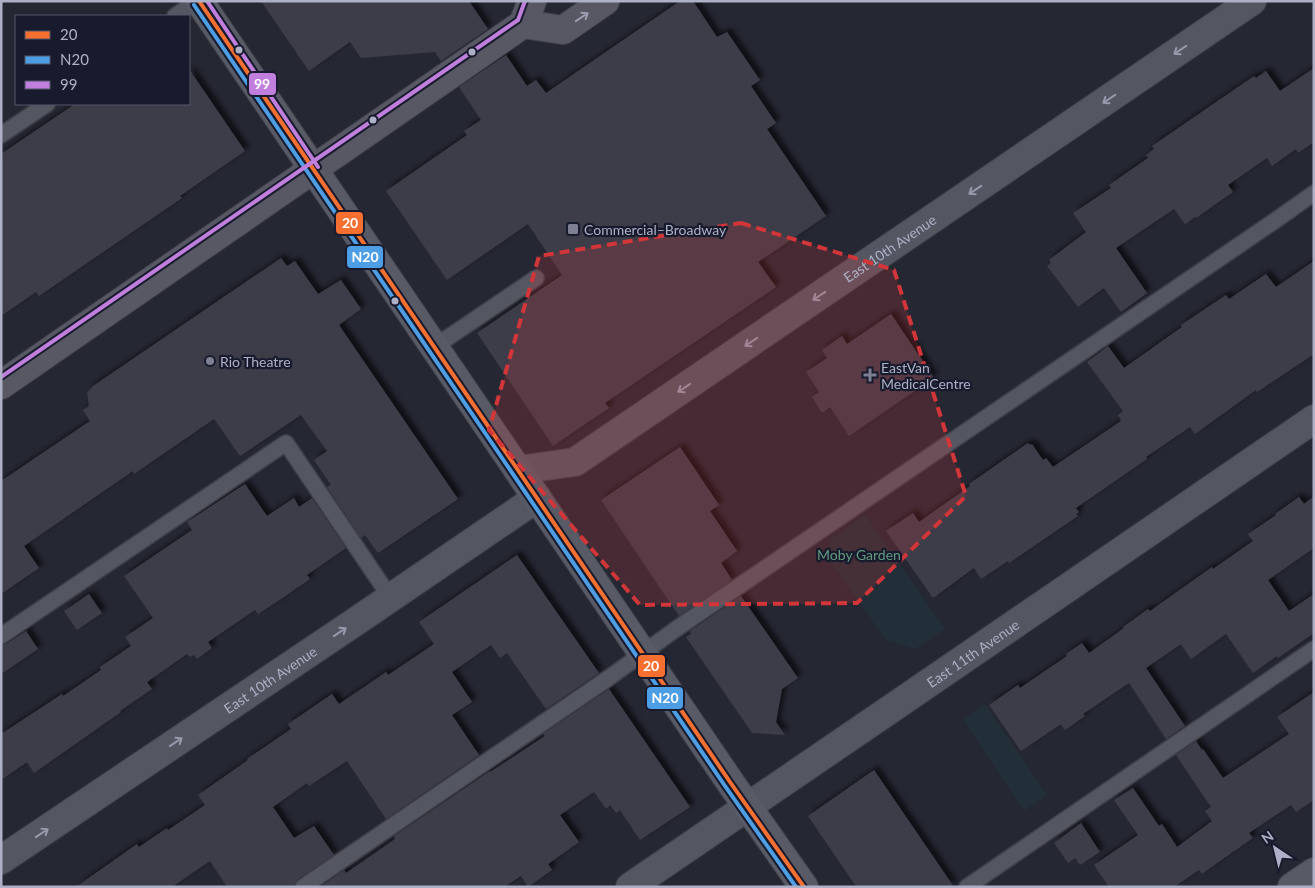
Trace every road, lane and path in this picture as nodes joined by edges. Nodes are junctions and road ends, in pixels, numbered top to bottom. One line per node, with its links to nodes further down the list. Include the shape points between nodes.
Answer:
1 (198, 1): 5 (lane); 8 (street)
2 (605, 1): 4 (main road, one-way to 2, via 563,30)
3 (1252, 1): 14 (street, East 10th Avenue, one-way to 14, via 576,462)
4 (528, 13): 8 (main road)
5 (177, 15)
6 (46, 105): 7 (lane)
7 (1, 135)
8 (313, 170): 11 (street); 12 (main road)
9 (1314, 194): 19 (lane)
10 (536, 278): 11 (lane)
11 (434, 347): 14 (street)
12 (1, 385)
13 (1314, 419): 20 (street, East 11th Avenue)
14 (518, 470): 15 (street)
15 (537, 498): 16 (street, East 10th Avenue); 19 (street)
16 (390, 597): 17 (lane, via 286,443); 21 (street, East 10th Avenue, one-way to 16)
17 (1, 636)
18 (1314, 649): 26 (lane)
19 (642, 654): 20 (street); 23 (lane)
20 (747, 807): 24 (street, East 11th Avenue); 25 (street)
21 (1, 860)
22 (1314, 872): 27 (street)
23 (303, 887)
24 (630, 887)
25 (804, 887)
26 (967, 887)
27 (1292, 887)

